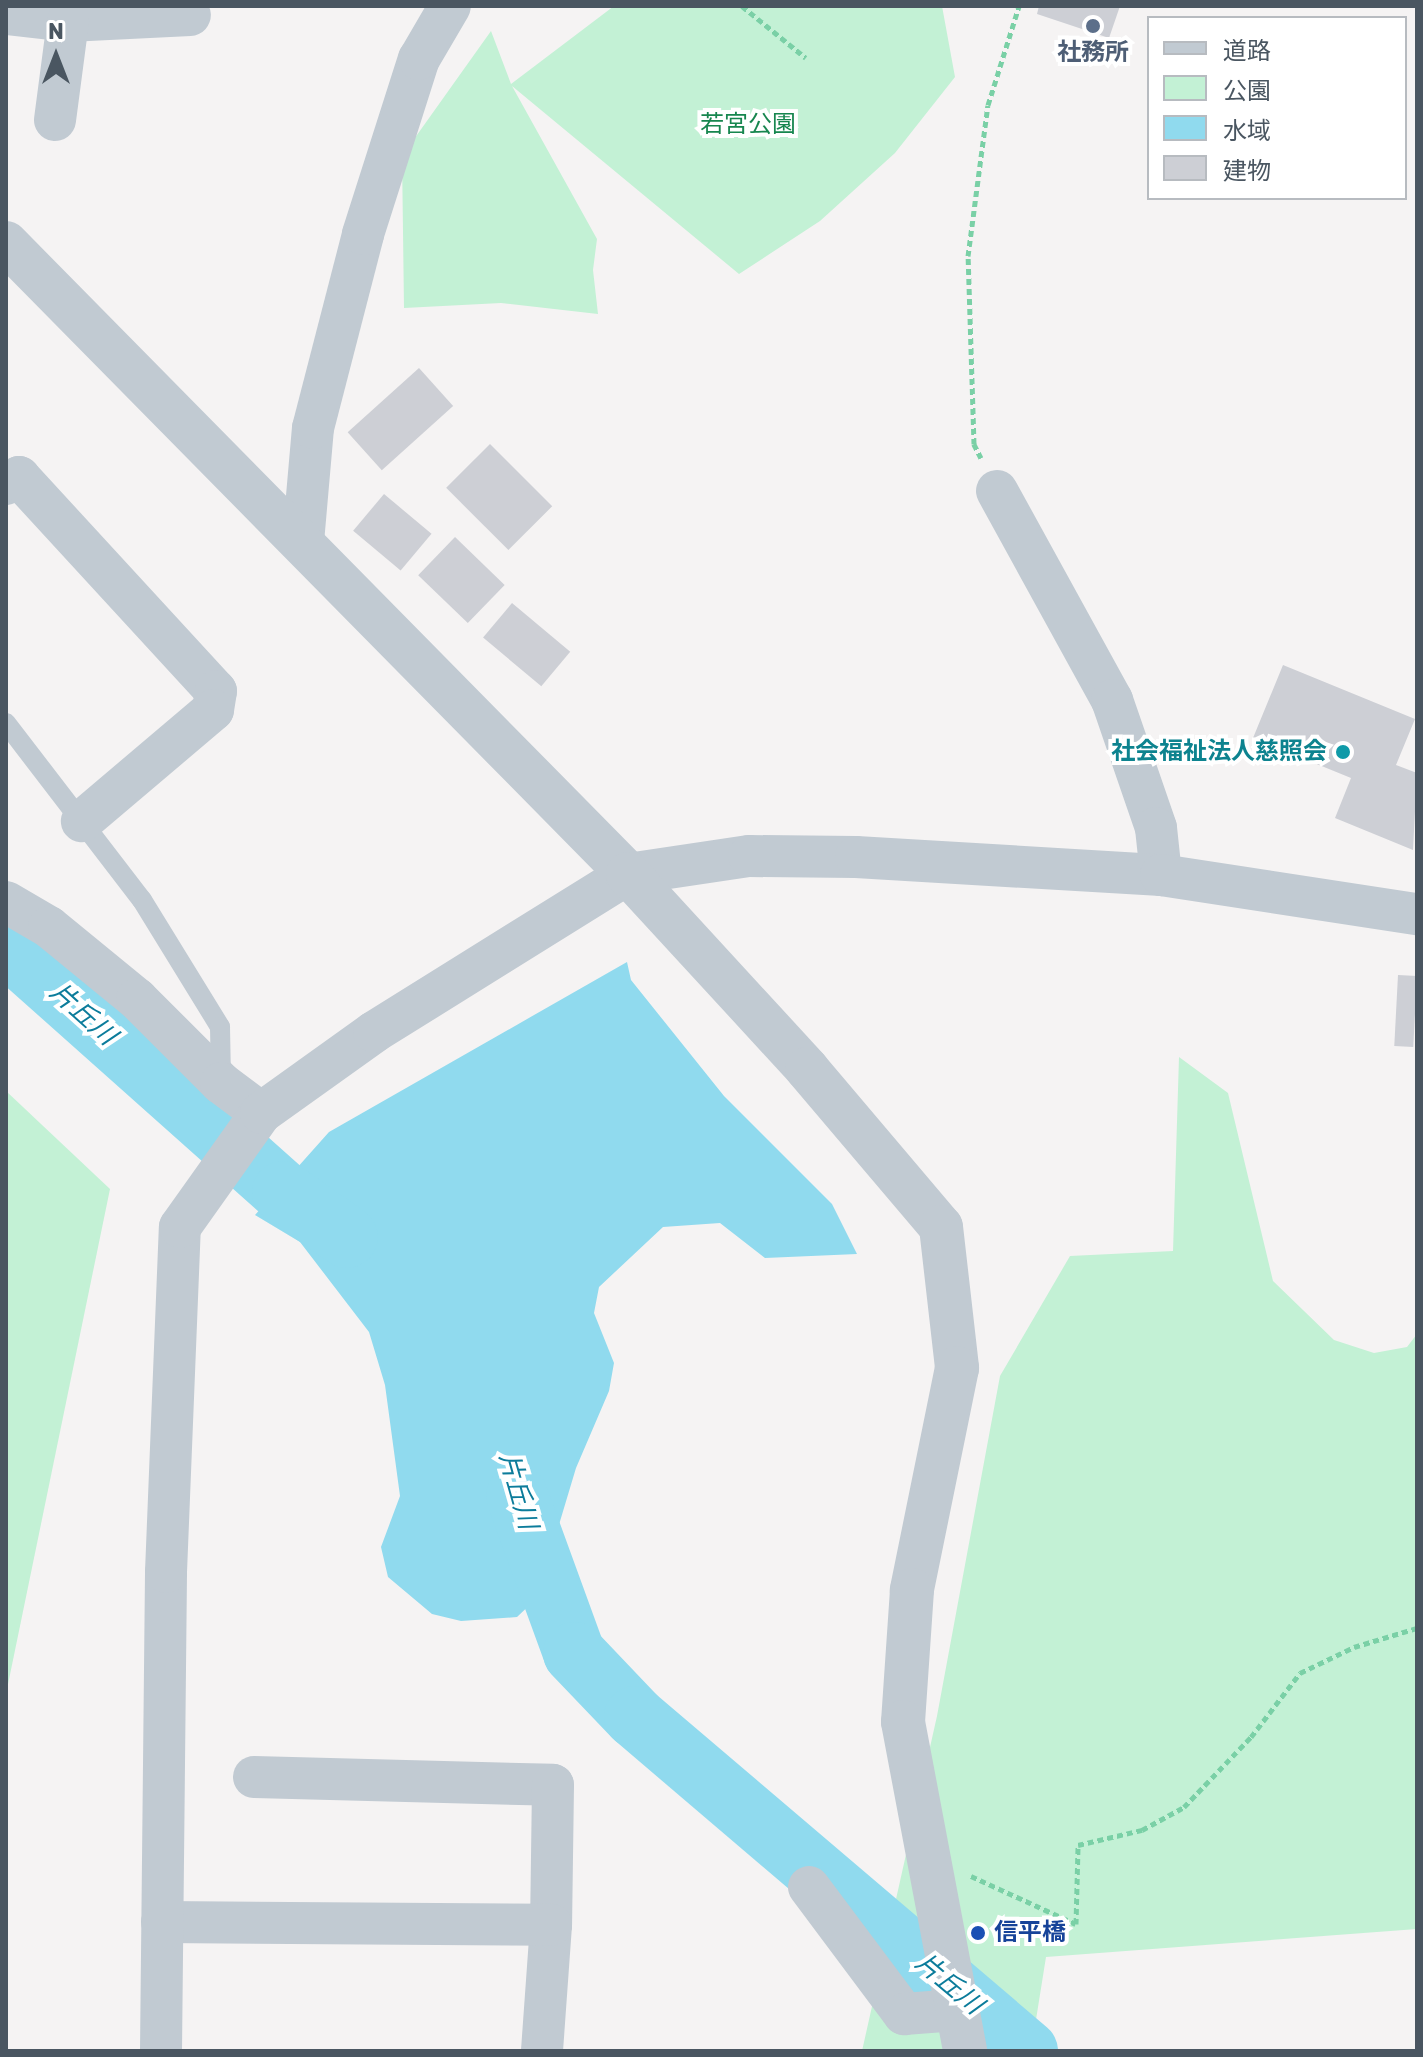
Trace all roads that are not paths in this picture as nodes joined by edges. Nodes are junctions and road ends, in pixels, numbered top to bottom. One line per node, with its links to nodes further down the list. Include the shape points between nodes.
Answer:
1 (450, 6): 9 (street, via 419,59 363,234 313,428)
2 (6, 14): 4 (street)
3 (190, 15): 4 (street)
4 (68, 21): 5 (street)
5 (55, 120)
6 (6, 243): 9 (street)
7 (6, 484): 11 (street, via 19,477 216,691 213,710)
8 (997, 491): 13 (street, via 1112,700 1156,828)
9 (303, 542): 12 (street)
10 (6, 723): 11 (lane)
11 (82, 821): 16 (lane, via 142,900 220,1027)
12 (628, 874): 13 (street, via 749,856); 17 (street, via 374,1032); 22 (street, via 807,1069 941,1227 957,1368 912,1590 903,1722)
13 (1161, 875): 15 (street)
14 (6, 902): 16 (street, via 49,927 137,999)
15 (1417, 914)
16 (221, 1083): 17 (street)
17 (261, 1113): 20 (street, via 180,1227 166,1572)
18 (254, 1777): 21 (street, via 553,1785)
19 (809, 1887): 22 (street, via 904,2014)
20 (162, 1922): 21 (street); 23 (street)
21 (551, 1925): 24 (street)
22 (961, 2031)
23 (161, 2051)
24 (542, 2051)

